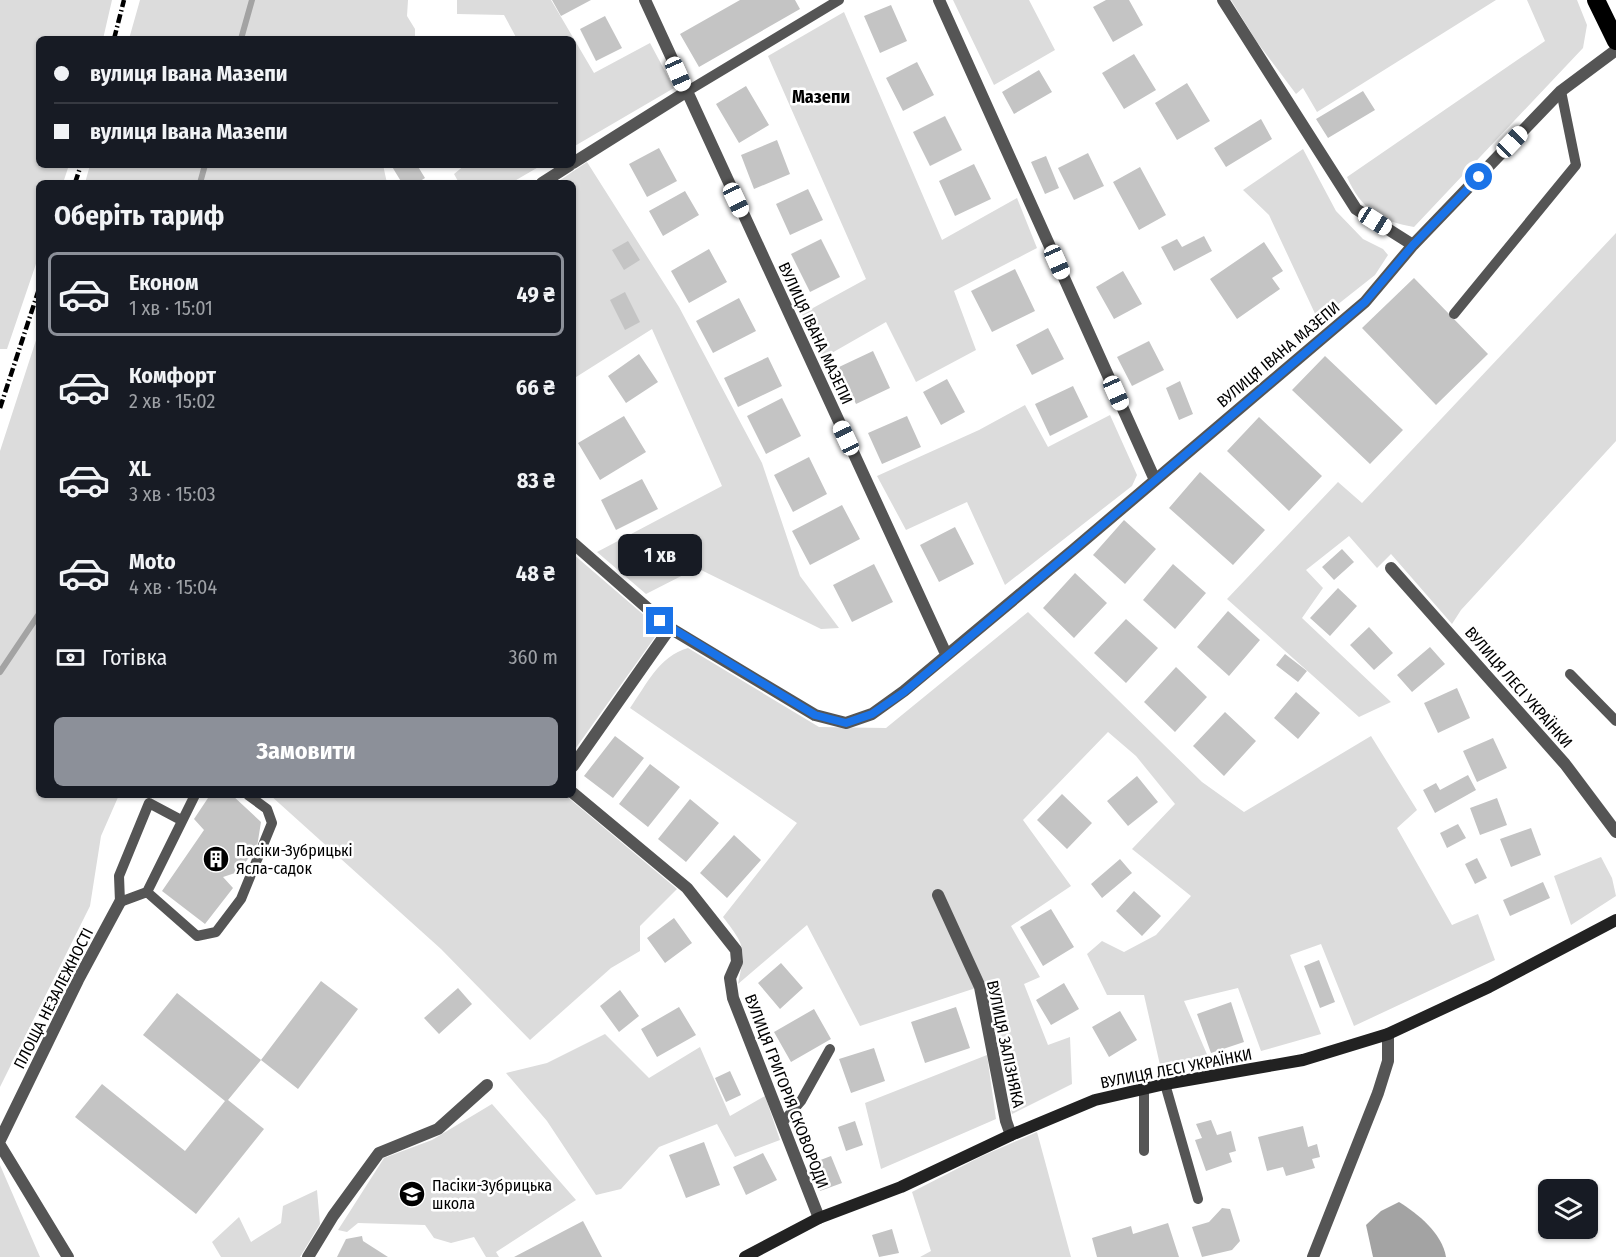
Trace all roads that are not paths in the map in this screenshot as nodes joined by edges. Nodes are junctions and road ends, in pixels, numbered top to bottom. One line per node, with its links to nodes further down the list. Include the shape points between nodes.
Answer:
1 (645, 0): 9 (street, ВУЛИЦЯ ІВАНА МАЗЕПИ)
2 (839, 0): 9 (lane)
3 (939, 0): 15 (street)
4 (1223, 0): 13 (street, via 1356,209)
5 (1596, 0): 6 (highway)
6 (1616, 41)
7 (1616, 50): 8 (street, ВУЛИЦЯ ІВАНА МАЗЕПИ)
8 (1561, 91): 13 (street, ВУЛИЦЯ ІВАНА МАЗЕПИ); 14 (lane, via 1576,165)
9 (686, 92): 10 (street); 19 (street, ВУЛИЦЯ ІВАНА МАЗЕПИ)
10 (576, 161)
11 (566, 168): 12 (street)
12 (547, 180)
13 (1413, 245): 15 (street, ВУЛИЦЯ ІВАНА МАЗЕПИ, via 1365,302)
14 (1454, 314)
15 (1155, 480): 19 (street, ВУЛИЦЯ ІВАНА МАЗЕПИ)
16 (576, 546): 18 (street, ВУЛИЦЯ ІВАНА МАЗЕПИ)
17 (1391, 568): 27 (street, ВУЛИЦЯ ЛЕСІ УКРАЇНКИ, via 1565,764)
18 (670, 628): 19 (street, ВУЛИЦЯ ІВАНА МАЗЕПИ, via 815,715 846,723 872,714 904,692); 22 (street)
19 (946, 654)
20 (1570, 674): 21 (lane)
21 (1616, 721)
22 (576, 762)
23 (576, 796): 37 (street, ВУЛИЦЯ ГРИГОРІЯ СКОВОРОДИ, via 687,888 736,950 737,962 730,978 733,998)
24 (193, 798): 26 (lane)
25 (252, 798): 28 (lane, via 267,809 272,823 241,899 216,932 197,936)
26 (181, 820): 28 (lane); 30 (lane, via 149,803 119,876)
27 (1616, 832)
28 (147, 892): 30 (lane)
29 (938, 895): 38 (street, ВУЛИЦЯ ЗАЛІЗНЯКА, via 980,987)
30 (120, 902): 39 (street, ПЛОЩА НЕЗАЛЕЖНОСТІ)
31 (1616, 920): 32 (main road, ВУЛИЦЯ ЛЕСІ УКРАЇНКИ, via 1489,987)
32 (1388, 1034): 34 (main road, ВУЛИЦЯ ЛЕСІ УКРАЇНКИ, via 1303,1060); 47 (street, via 1388,1061 1378,1093)
33 (830, 1049): 37 (lane, via 801,1101)
34 (1165, 1084): 36 (main road, ВУЛИЦЯ ЛЕСІ УКРАЇНКИ); 42 (lane)
35 (487, 1085): 45 (street, via 438,1129 379,1153)
36 (1144, 1088): 38 (main road, ВУЛИЦЯ ЛЕСІ УКРАЇНКИ, via 1095,1100); 41 (lane)
37 (782, 1124): 43 (street, ВУЛИЦЯ ГРИГОРІЯ СКОВОРОДИ)
38 (1011, 1135): 43 (main road, ВУЛИЦЯ ЛЕСІ УКРАЇНКИ, via 901,1187)
39 (0, 1140)
40 (0, 1146): 44 (street)
41 (1144, 1151)
42 (1198, 1199)
43 (819, 1218): 46 (main road, ВУЛИЦЯ ЛЕСІ УКРАЇНКИ)
44 (68, 1257)
45 (308, 1257)
46 (745, 1257)
47 (1313, 1257)

